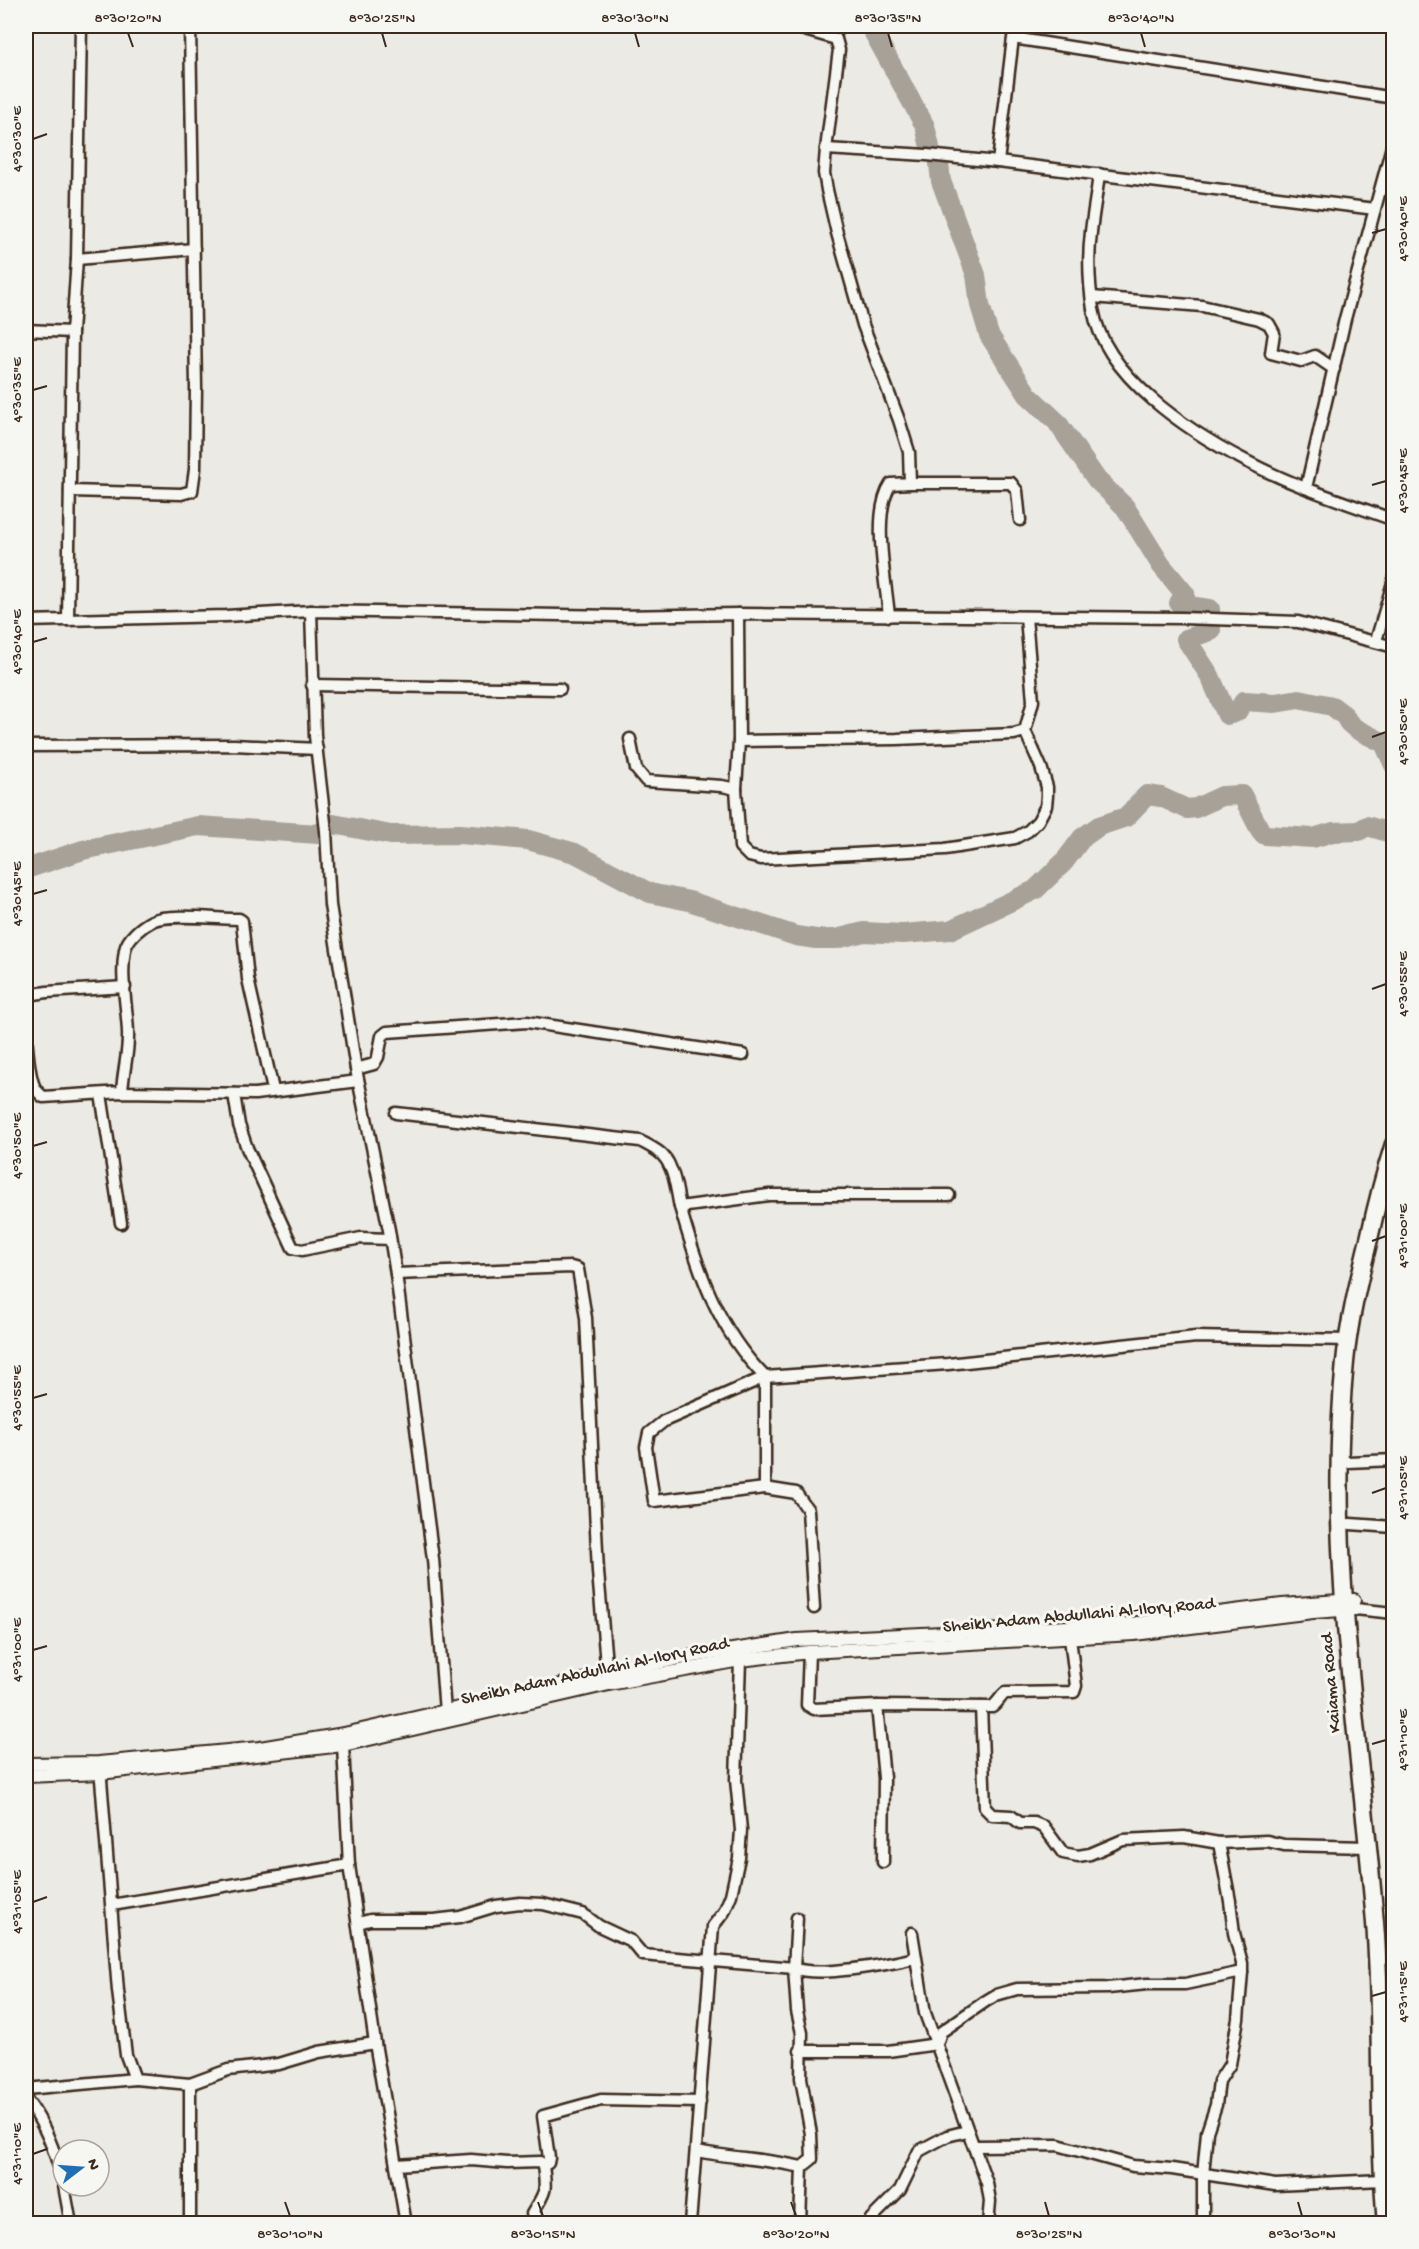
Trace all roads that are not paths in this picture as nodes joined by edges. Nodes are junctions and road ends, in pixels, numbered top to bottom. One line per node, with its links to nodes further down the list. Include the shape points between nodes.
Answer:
1 (81, 26): 11 (street)
2 (190, 26): 10 (street)
3 (791, 26): 6 (street, via 836,39 839,50)
4 (1394, 98): 7 (street, via 1013,38)
5 (1394, 139): 9 (street)
6 (826, 149): 7 (street); 16 (street, via 824,173 837,233 863,325 906,441)
7 (998, 162): 8 (street)
8 (1099, 174): 9 (street); 12 (street, via 1091,232)
9 (1375, 208): 15 (street)
10 (194, 249): 11 (street); 18 (street, via 196,387 192,491)
11 (77, 259): 14 (street)
12 (1092, 297): 15 (street, via 1202,306 1258,319 1269,324 1274,333 1271,353 1301,361 1315,356); 17 (street, via 1100,334 1122,369 1149,398 1246,462)
13 (26, 330): 14 (street)
14 (72, 332): 18 (street)
15 (1334, 369): 17 (street)
16 (910, 483): 19 (street, via 1008,482 1015,487); 24 (street, via 891,484 882,504 880,533)
17 (1306, 488): 20 (street)
18 (70, 491): 26 (street)
19 (1020, 520)
20 (1394, 520)
21 (1394, 579): 28 (street)
22 (311, 611): 23 (street); 26 (street); 30 (street)
23 (738, 614): 24 (street); 34 (street)
24 (889, 616): 25 (street)
25 (1026, 617): 28 (street, via 1298,622); 32 (street, via 1033,701)
26 (68, 620): 27 (street)
27 (26, 621)
28 (1376, 642): 29 (street)
29 (1394, 647)
30 (312, 685): 31 (street); 36 (street)
31 (560, 689)
32 (1025, 731): 34 (street, via 897,739); 37 (street, via 1041,767 1047,796 1038,820 1015,838 945,849 761,859 749,856 740,846)
33 (630, 739): 37 (street, via 636,770 646,781)
34 (739, 741): 37 (street)
35 (26, 746): 36 (street, via 234,745)
36 (317, 749): 40 (street, via 330,905)
37 (736, 789)
38 (125, 987): 42 (street, via 125,949 136,933 154,920 242,921 248,979); 43 (street, via 28,995 28,1063); 44 (street, via 129,1035)
39 (743, 1055): 40 (street, via 527,1022 387,1032 382,1036 374,1064)
40 (356, 1069): 41 (street)
41 (358, 1081): 42 (street); 54 (street)
42 (273, 1090): 47 (street)
43 (37, 1092): 45 (street); 46 (street, via 43,1097)
44 (122, 1092): 46 (street); 47 (street)
45 (26, 1094)
46 (101, 1094): 53 (street)
47 (234, 1094): 54 (street, via 247,1148 294,1248 302,1250 361,1238)
48 (396, 1113): 52 (street, via 640,1141 662,1153 670,1166)
49 (1394, 1144): 56 (highway, Kaiama Road, via 1377,1201)
50 (1394, 1177): 59 (highway, Kaiama Road, via 1358,1331)
51 (948, 1196): 52 (street, via 778,1195)
52 (680, 1207): 57 (street, via 718,1315 742,1352)
53 (121, 1223)
54 (390, 1239): 55 (street)
55 (396, 1274): 69 (street, via 578,1269 586,1318); 72 (street, via 433,1559)
56 (1348, 1340): 57 (street, via 1196,1337 948,1364); 63 (highway, Kaiama Road, via 1339,1473)
57 (765, 1377): 60 (street); 60 (street, via 664,1421 649,1433 646,1447 654,1501)
58 (1394, 1460): 59 (street)
59 (1348, 1462): 61 (highway, Kaiama Road)
60 (765, 1488): 64 (street, via 796,1493 808,1510)
61 (1350, 1524): 62 (street); 63 (highway, Kaiama Road)
62 (1394, 1527)
63 (1350, 1605): 65 (street); 66 (street, Sheikh Adam Abdullahi Al-Ilory Road, via 1134,1634); 69 (street, Sheikh Adam Abdullahi Al-Ilory Road, via 1282,1605 1130,1624 797,1640 680,1658); 78 (highway, Kaiama Road); 106 (highway, Kaiama Road, via 1384,1940)
64 (814, 1608)
65 (1394, 1613)
66 (1070, 1638): 67 (street, Sheikh Adam Abdullahi Al-Ilory Road); 71 (street, via 1074,1692 1005,1693 999,1703)
67 (809, 1652): 68 (street, Sheikh Adam Abdullahi Al-Ilory Road); 70 (street, via 807,1705 814,1709)
68 (740, 1660): 73 (street, Sheikh Adam Abdullahi Al-Ilory Road, via 609,1684); 86 (street, via 736,1780 741,1830 739,1858 731,1894 713,1926)
69 (607, 1675): 72 (street, Sheikh Adam Abdullahi Al-Ilory Road)
70 (877, 1706): 71 (street); 79 (street, via 884,1778)
71 (981, 1707): 77 (street, via 988,1813 1044,1827 1063,1853 1078,1856 1123,1840 1184,1837)
72 (445, 1712): 75 (street, Sheikh Adam Abdullahi Al-Ilory Road, via 260,1748)
73 (343, 1745): 75 (street, Sheikh Adam Abdullahi Al-Ilory Road); 80 (street)
74 (26, 1764): 75 (street, Sheikh Adam Abdullahi Al-Ilory Road)
75 (100, 1768): 76 (street, Sheikh Adam Abdullahi Al-Ilory Road); 81 (street)
76 (26, 1776)
77 (1218, 1843): 78 (street, via 1267,1840 1284,1845); 88 (street)
78 (1368, 1847): 105 (highway, Kaiama Road, via 1379,1996)
79 (883, 1862)
80 (349, 1865): 81 (street); 83 (street)
81 (112, 1905): 92 (street, via 122,2025 126,2055)
82 (797, 1918): 87 (street)
83 (358, 1923): 86 (street, via 434,1920 460,1917 496,1905 543,1904 583,1914 631,1941 643,1954); 89 (street)
84 (912, 1933): 85 (street)
85 (915, 1958): 87 (street, via 809,1972); 90 (street, via 925,2013)
86 (709, 1959): 87 (street); 96 (street)
87 (794, 1968): 91 (street, via 802,2033)
88 (1242, 1972): 90 (street, via 1185,1984 1017,1989 986,2001 941,2032); 104 (street, via 1230,2064 1219,2081 1207,2132)
89 (375, 2043): 93 (street, via 279,2064 228,2070); 101 (street)
90 (937, 2044): 91 (street, via 888,2051); 97 (street)
91 (800, 2051): 103 (street, via 812,2159)
92 (135, 2079): 93 (street); 94 (street)
93 (190, 2084): 110 (street)
94 (26, 2089)
95 (26, 2099): 98 (street)
96 (700, 2102): 100 (street); 102 (street, via 601,2100 550,2113 543,2116 549,2158)
97 (967, 2131): 99 (street); 108 (street, via 947,2136 919,2151 900,2190)
98 (51, 2142)
99 (974, 2146): 104 (street, via 1058,2145 1133,2166); 115 (street, via 987,2183)
100 (697, 2151): 103 (street); 113 (street)
101 (397, 2165): 102 (street, via 471,2160 540,2162); 111 (street)
102 (543, 2166): 112 (street, via 546,2188 532,2214)
103 (802, 2167): 114 (street)
104 (1203, 2175): 105 (street, via 1275,2184); 116 (street)
105 (1382, 2180): 117 (highway, Kaiama Road)
106 (1394, 2196)
107 (66, 2198): 109 (street)
108 (871, 2219)
109 (71, 2223)
110 (190, 2223)
111 (406, 2223)
112 (539, 2223)
113 (690, 2223)
114 (800, 2223)
115 (988, 2223)
116 (1203, 2223)
117 (1386, 2223)

